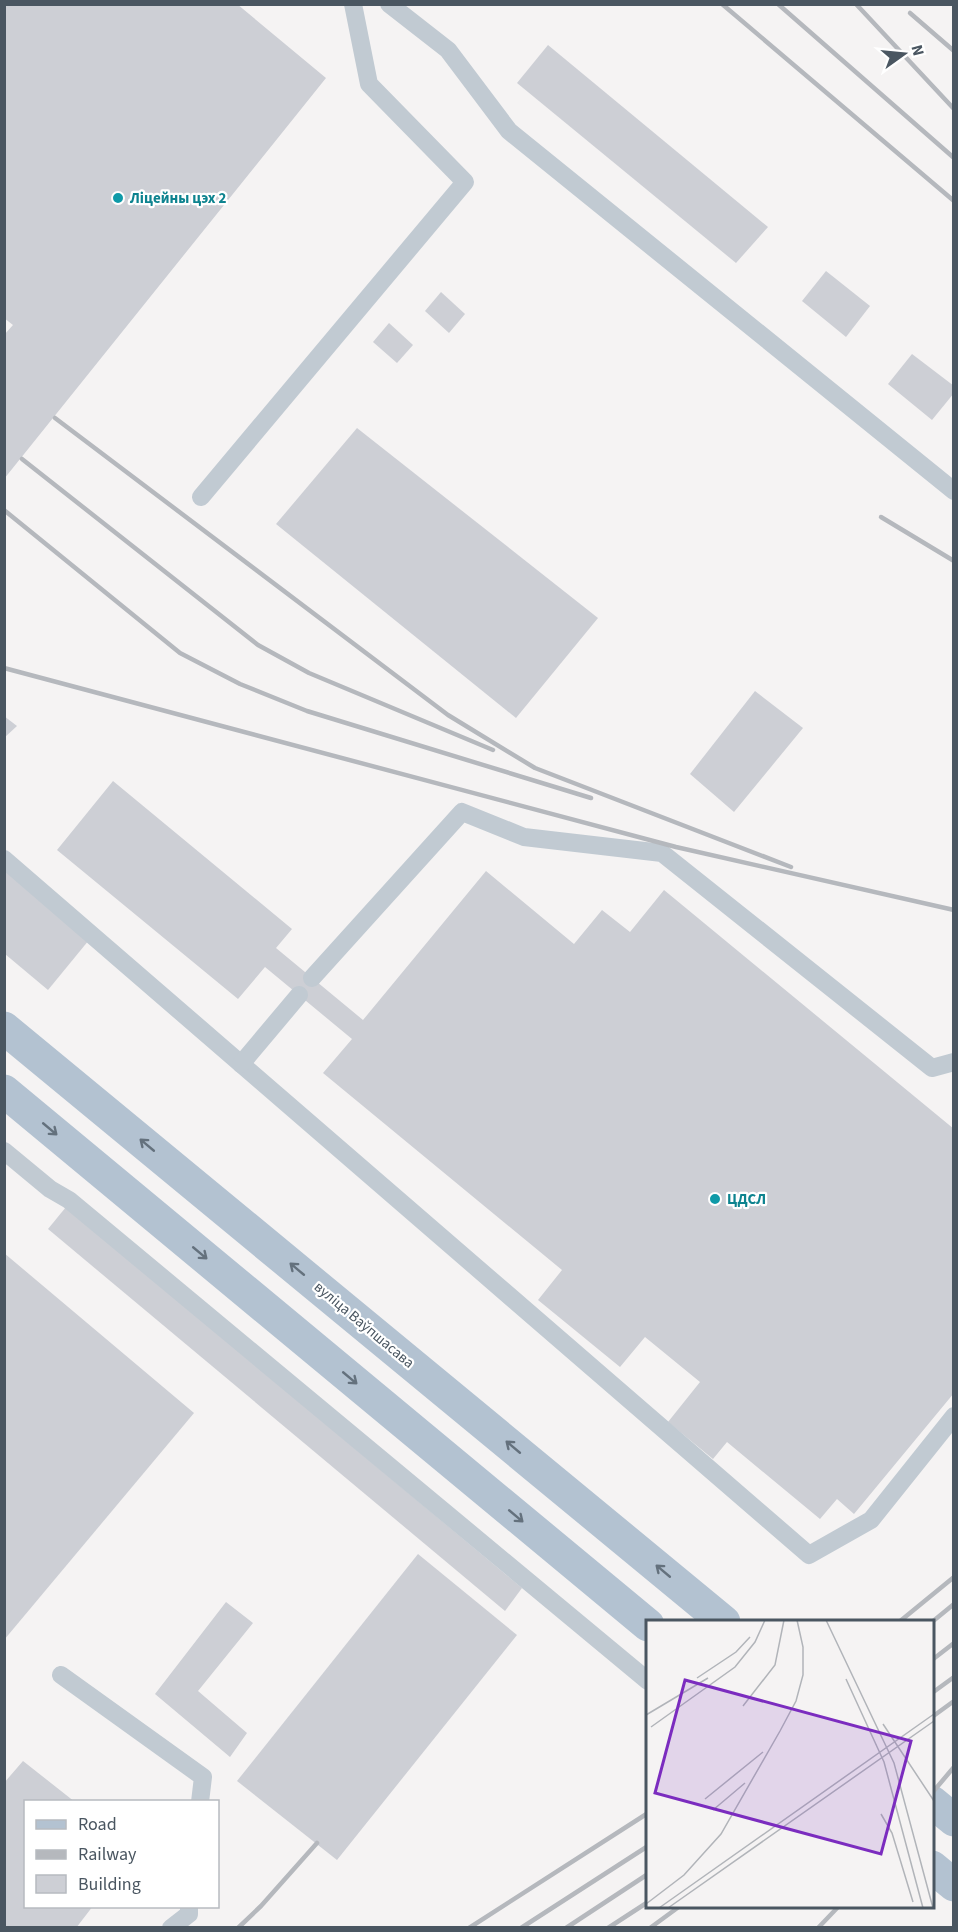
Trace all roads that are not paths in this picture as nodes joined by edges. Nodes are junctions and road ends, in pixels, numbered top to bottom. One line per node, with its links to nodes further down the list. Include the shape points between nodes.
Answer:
1 (353, 4): 4 (lane, via 369,84 465,182)
2 (389, 4): 3 (lane, via 448,50 509,131)
3 (954, 491)
4 (201, 497)
5 (4, 859): 10 (lane)
6 (312, 978): 9 (lane, via 462,812 524,837 662,853 932,1068)
7 (299, 996): 10 (lane)
8 (4, 1028): 14 (main road, вуліца Ваўпшасава, one-way to 8)
9 (954, 1062)
10 (241, 1064): 13 (lane, via 809,1556 871,1520)
11 (4, 1091): 15 (main road, one-way to 15)
12 (4, 1151): 17 (lane, via 69,1200)
13 (954, 1416)
14 (716, 1615)
15 (646, 1623)
16 (61, 1675): 18 (lane, via 203,1777)
17 (646, 1679)
18 (200, 1800)
19 (934, 1803): 20 (main road)
20 (954, 1820)
21 (934, 1868): 22 (main road)
22 (954, 1885)
23 (189, 1908): 24 (lane, via 189,1914)
24 (171, 1928)

